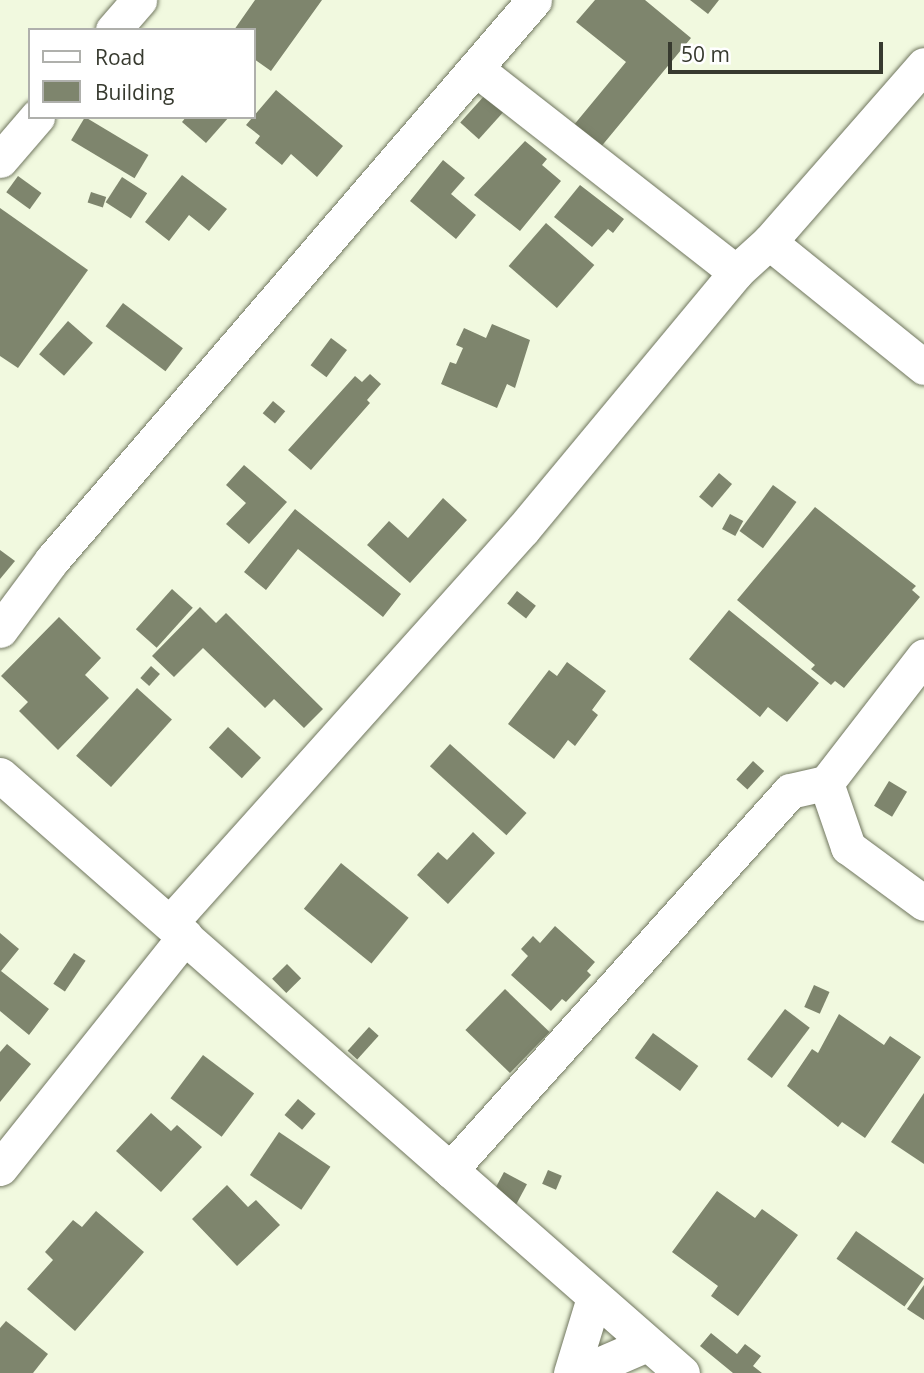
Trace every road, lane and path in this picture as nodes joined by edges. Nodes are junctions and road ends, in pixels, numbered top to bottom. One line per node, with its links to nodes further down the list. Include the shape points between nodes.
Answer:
1 (139, 0): 3 (street)
2 (534, 0): 5 (street)
3 (115, 28)
4 (924, 65): 8 (street)
5 (476, 68): 9 (street); 11 (street, via 52,560)
6 (35, 119): 7 (street)
7 (0, 160)
8 (769, 242): 9 (street); 10 (street)
9 (736, 272): 16 (street, via 523,529)
10 (924, 366)
11 (0, 630)
12 (924, 656): 14 (street)
13 (0, 775): 16 (street)
14 (826, 783): 15 (street, via 848,847); 18 (street, via 790,791)
15 (924, 903)
16 (177, 929): 17 (street); 18 (street)
17 (0, 1168)
18 (450, 1170): 19 (street)
19 (594, 1298): 20 (street); 21 (street)
20 (647, 1344): 22 (street); 23 (street)
21 (572, 1373)
22 (580, 1373)
23 (682, 1373)

